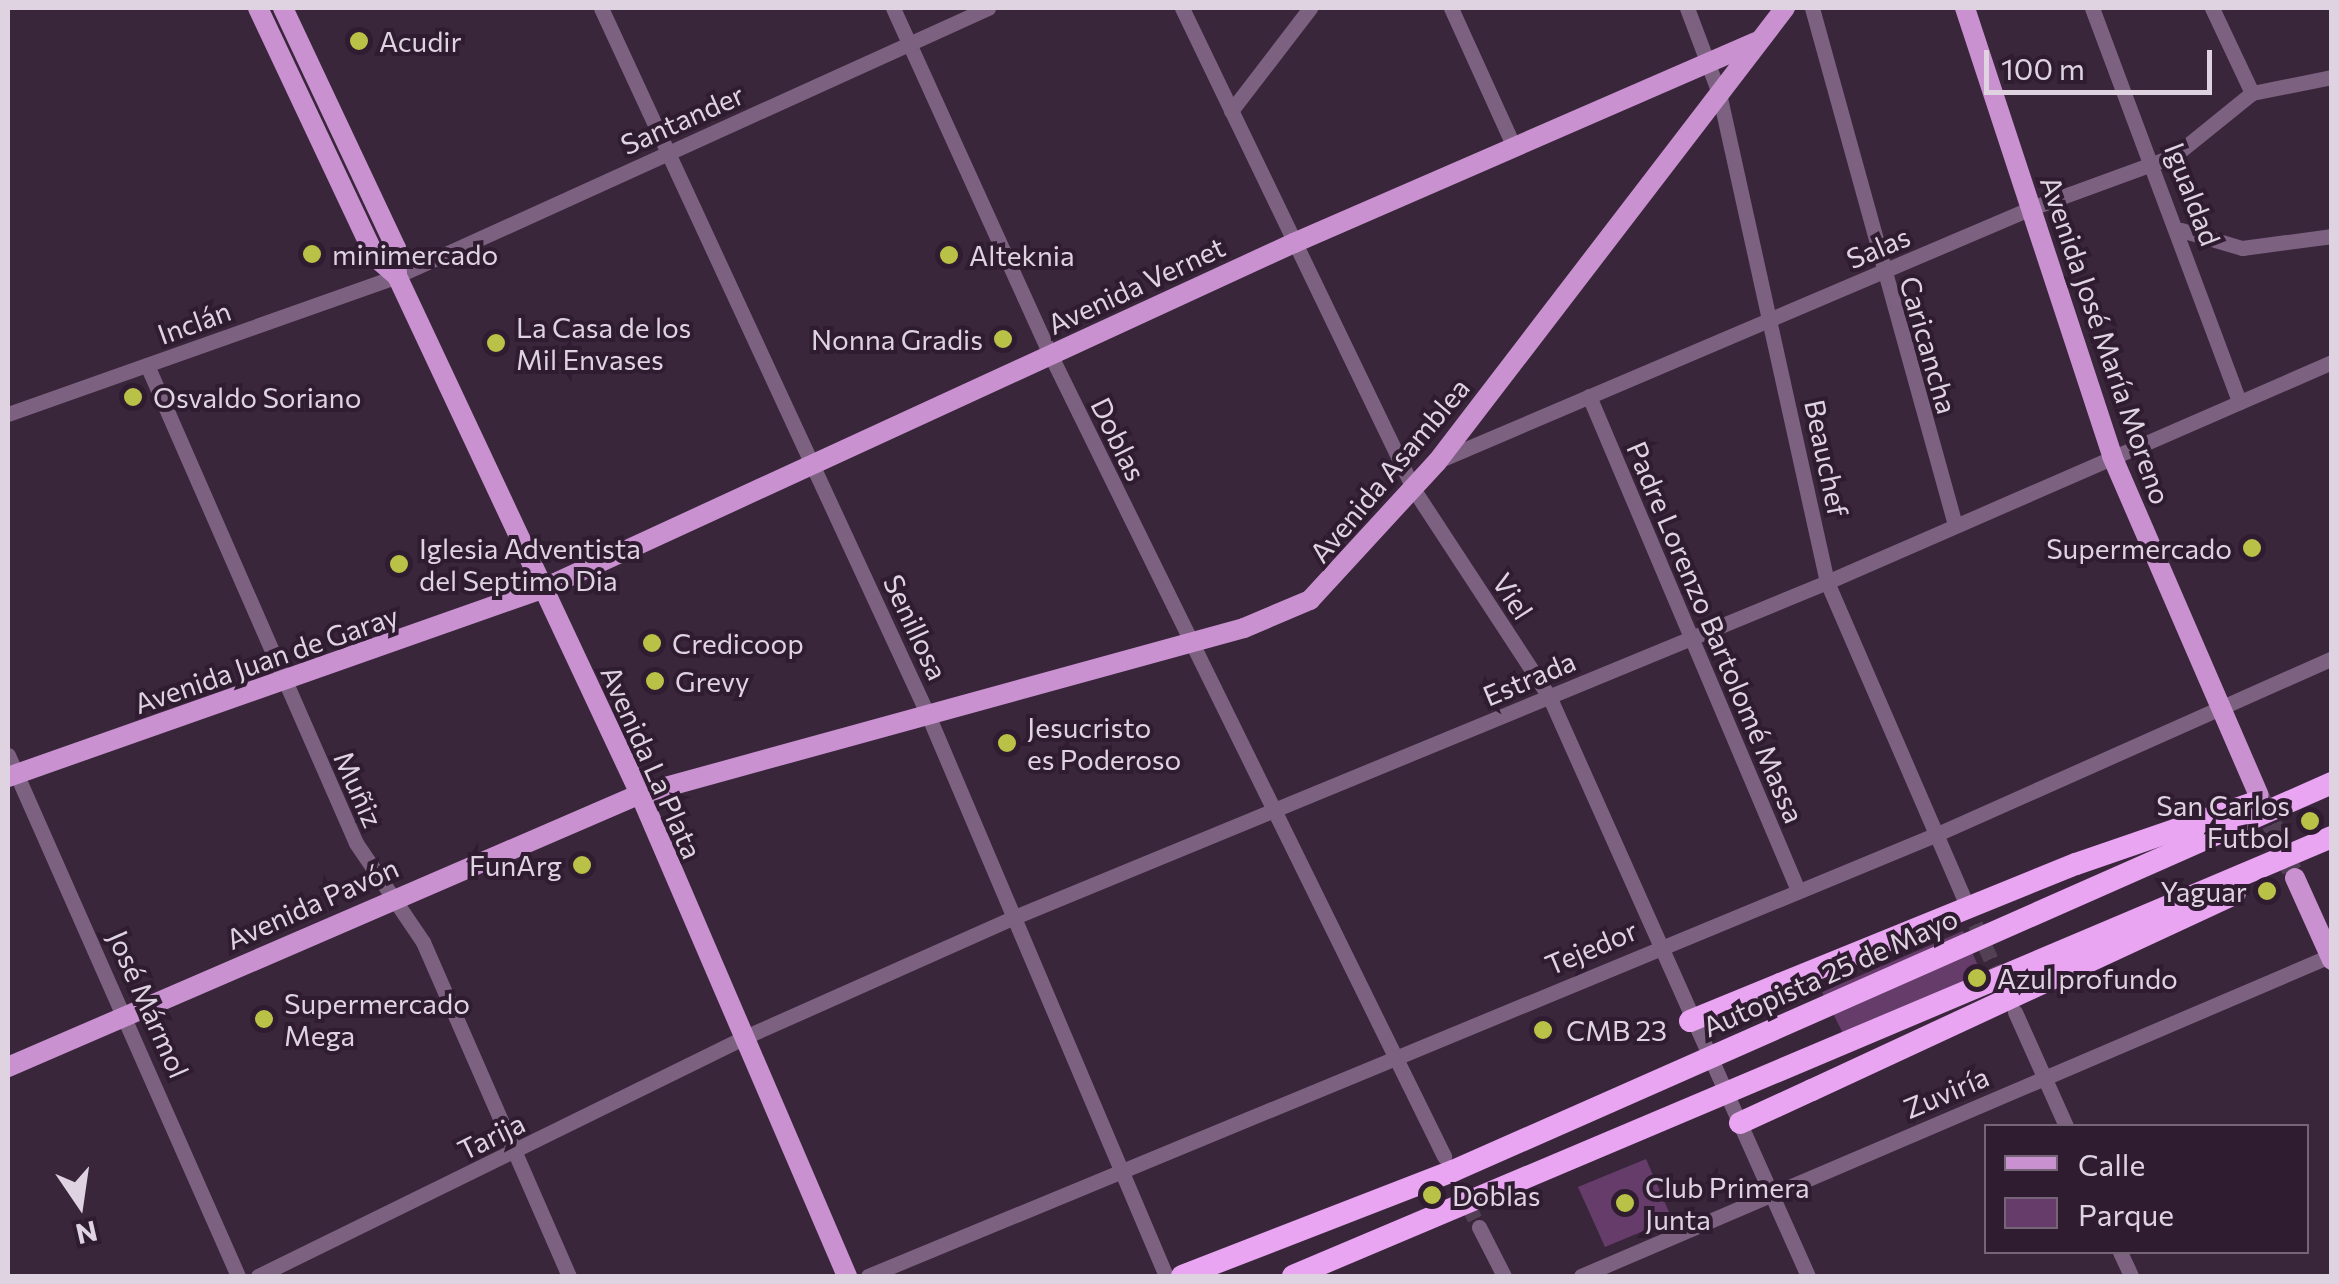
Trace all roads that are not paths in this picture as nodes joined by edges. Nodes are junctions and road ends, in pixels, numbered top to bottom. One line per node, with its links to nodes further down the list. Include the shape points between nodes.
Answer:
1 (260, 8): 30 (main road, Avenida La Plata, via 375,258)
2 (283, 8): 30 (main road, Avenida La Plata, via 396,248)
3 (601, 8): 23 (street, Senillosa)
4 (893, 8): 16 (street, Doblas)
5 (988, 8): 16 (street, Santander)
6 (1182, 8): 21 (street, Viel)
7 (1310, 8): 21 (street)
8 (1451, 8): 22 (street)
9 (1687, 8): 17 (street, Beauchef)
10 (1785, 8): 15 (main road, Avenida Asamblea)
11 (1812, 8): 29 (street, Caricancha)
12 (1965, 8): 25 (main road, Avenida José María Moreno)
13 (2092, 8): 24 (street, Igualdad)
14 (2212, 8): 20 (street)
15 (1758, 42): 17 (main road, Avenida Vernet); 19 (main road, Avenida Asamblea)
16 (910, 44): 23 (street, Santander); 32 (street, Doblas)
17 (1708, 62): 19 (street, Beauchef); 22 (main road, Avenida Vernet)
18 (2332, 76): 20 (street, Salas)
19 (1719, 93): 31 (street, Beauchef); 39 (main road, Avenida Asamblea)
20 (2252, 93): 24 (street, Salas, via 2174,156)
21 (1231, 111): 28 (street, Viel)
22 (1514, 147): 28 (main road, Avenida Vernet)
23 (669, 153): 30 (street, Santander); 40 (street, Senillosa)
24 (2154, 161): 25 (street, Salas); 26 (street, Igualdad)
25 (2029, 208): 29 (street, Salas); 38 (main road, Avenida José María Moreno)
26 (2181, 230): 27 (street, via 2242,248); 36 (street, Igualdad)
27 (2332, 236)
28 (1294, 243): 32 (main road, Avenida Vernet); 41 (street, Viel)
29 (1882, 273): 31 (street, Salas); 42 (street, Caricancha)
30 (397, 276): 34 (street, Inclán); 44 (main road, Avenida La Plata)
31 (1771, 318): 35 (street, Salas); 43 (street, Beauchef)
32 (1050, 354): 40 (main road, Avenida Vernet); 46 (street, Doblas)
33 (2332, 362): 36 (street, Estrada)
34 (147, 365): 37 (street, Inclán); 48 (street, Muñiz)
35 (1589, 396): 39 (street, Salas); 45 (street, Padre Lorenzo Bartolomé Massa)
36 (2239, 402): 38 (street, Estrada)
37 (8, 414)
38 (2112, 456): 42 (street, Estrada); 50 (main road, Avenida José María Moreno)
39 (1437, 462): 41 (main road, Avenida Asamblea)
40 (813, 463): 44 (main road, Avenida Vernet); 51 (street, Senillosa)
41 (1414, 490): 46 (main road, Avenida Asamblea, via 1310,600); 49 (street, Viel)
42 (1954, 521): 43 (street, Estrada)
43 (1827, 582): 45 (street, Estrada); 57 (street, Beauchef)
44 (542, 590): 48 (main road, Avenida Juan de Garay); 54 (main road, Avenida La Plata)
45 (1689, 639): 49 (street, Estrada); 61 (street, Padre Lorenzo Bartolomé Massa)
46 (1189, 643): 51 (main road, Avenida Asamblea); 56 (street, Doblas)
47 (2332, 658): 50 (street, Tejedor)
48 (285, 683): 52 (main road, Avenida Juan de Garay); 62 (street, Muñiz, via 356,843)
49 (1549, 696): 56 (street, Estrada); 65 (street, Viel)
50 (2221, 704): 55 (main road, Avenida José María Moreno); 57 (street, Tejedor)
51 (928, 715): 54 (main road, Avenida Asamblea); 64 (street, Senillosa)
52 (10, 769): 68 (street, José Mármol)
53 (2332, 780): 69 (highway, bridge, via 2076,864); 87 (highway, Autopista 25 de Mayo, bridge, via 1454,1171)
54 (640, 794): 62 (main road, Avenida Pavón); 70 (main road, Avenida La Plata)
55 (2259, 795)
56 (1274, 814): 64 (street, Estrada); 71 (street, Doblas)
57 (1935, 834): 61 (street, Tejedor); 63 (street, Beauchef)
58 (2332, 837): 88 (highway, bridge)
59 (2332, 847): 74 (highway, bridge)
60 (2295, 878): 66 (main road)
61 (1797, 888): 65 (street, Tejedor)
62 (393, 898): 68 (main road, Avenida Pavón); 76 (street, Muñiz, via 423,942)
63 (1966, 903)
64 (1012, 918): 70 (street, Estrada); 78 (street, Senillosa)
65 (1658, 946): 69 (street, Viel); 71 (street, Tejedor)
66 (2331, 957): 73 (street, Zuviría)
67 (2015, 1012): 73 (street)
68 (128, 1014): 72 (main road, Avenida Pavón); 81 (street, José Mármol)
69 (1690, 1021): 74 (street, Viel)
70 (745, 1037): 76 (street, Tarija); 84 (main road, Avenida La Plata)
71 (1395, 1058): 77 (street, Doblas); 78 (street, Tejedor)
72 (8, 1067)
73 (2045, 1078): 75 (street); 79 (street, Zuviría)
74 (1740, 1123): 79 (street, Viel)
75 (2065, 1124)
76 (513, 1154): 82 (street, Tarija); 83 (street, Muñiz)
77 (1444, 1156)
78 (1121, 1174): 85 (street, Tejedor); 86 (street, Senillosa)
79 (1772, 1194): 90 (street, Zuviría); 91 (street, Viel)
80 (1479, 1227): 89 (street)
81 (238, 1276)
82 (258, 1276)
83 (569, 1276)
84 (847, 1276)
85 (868, 1276)
86 (1166, 1276)
87 (1182, 1276)
88 (1293, 1276)
89 (1504, 1276)
90 (1582, 1276)
91 (1808, 1276)

